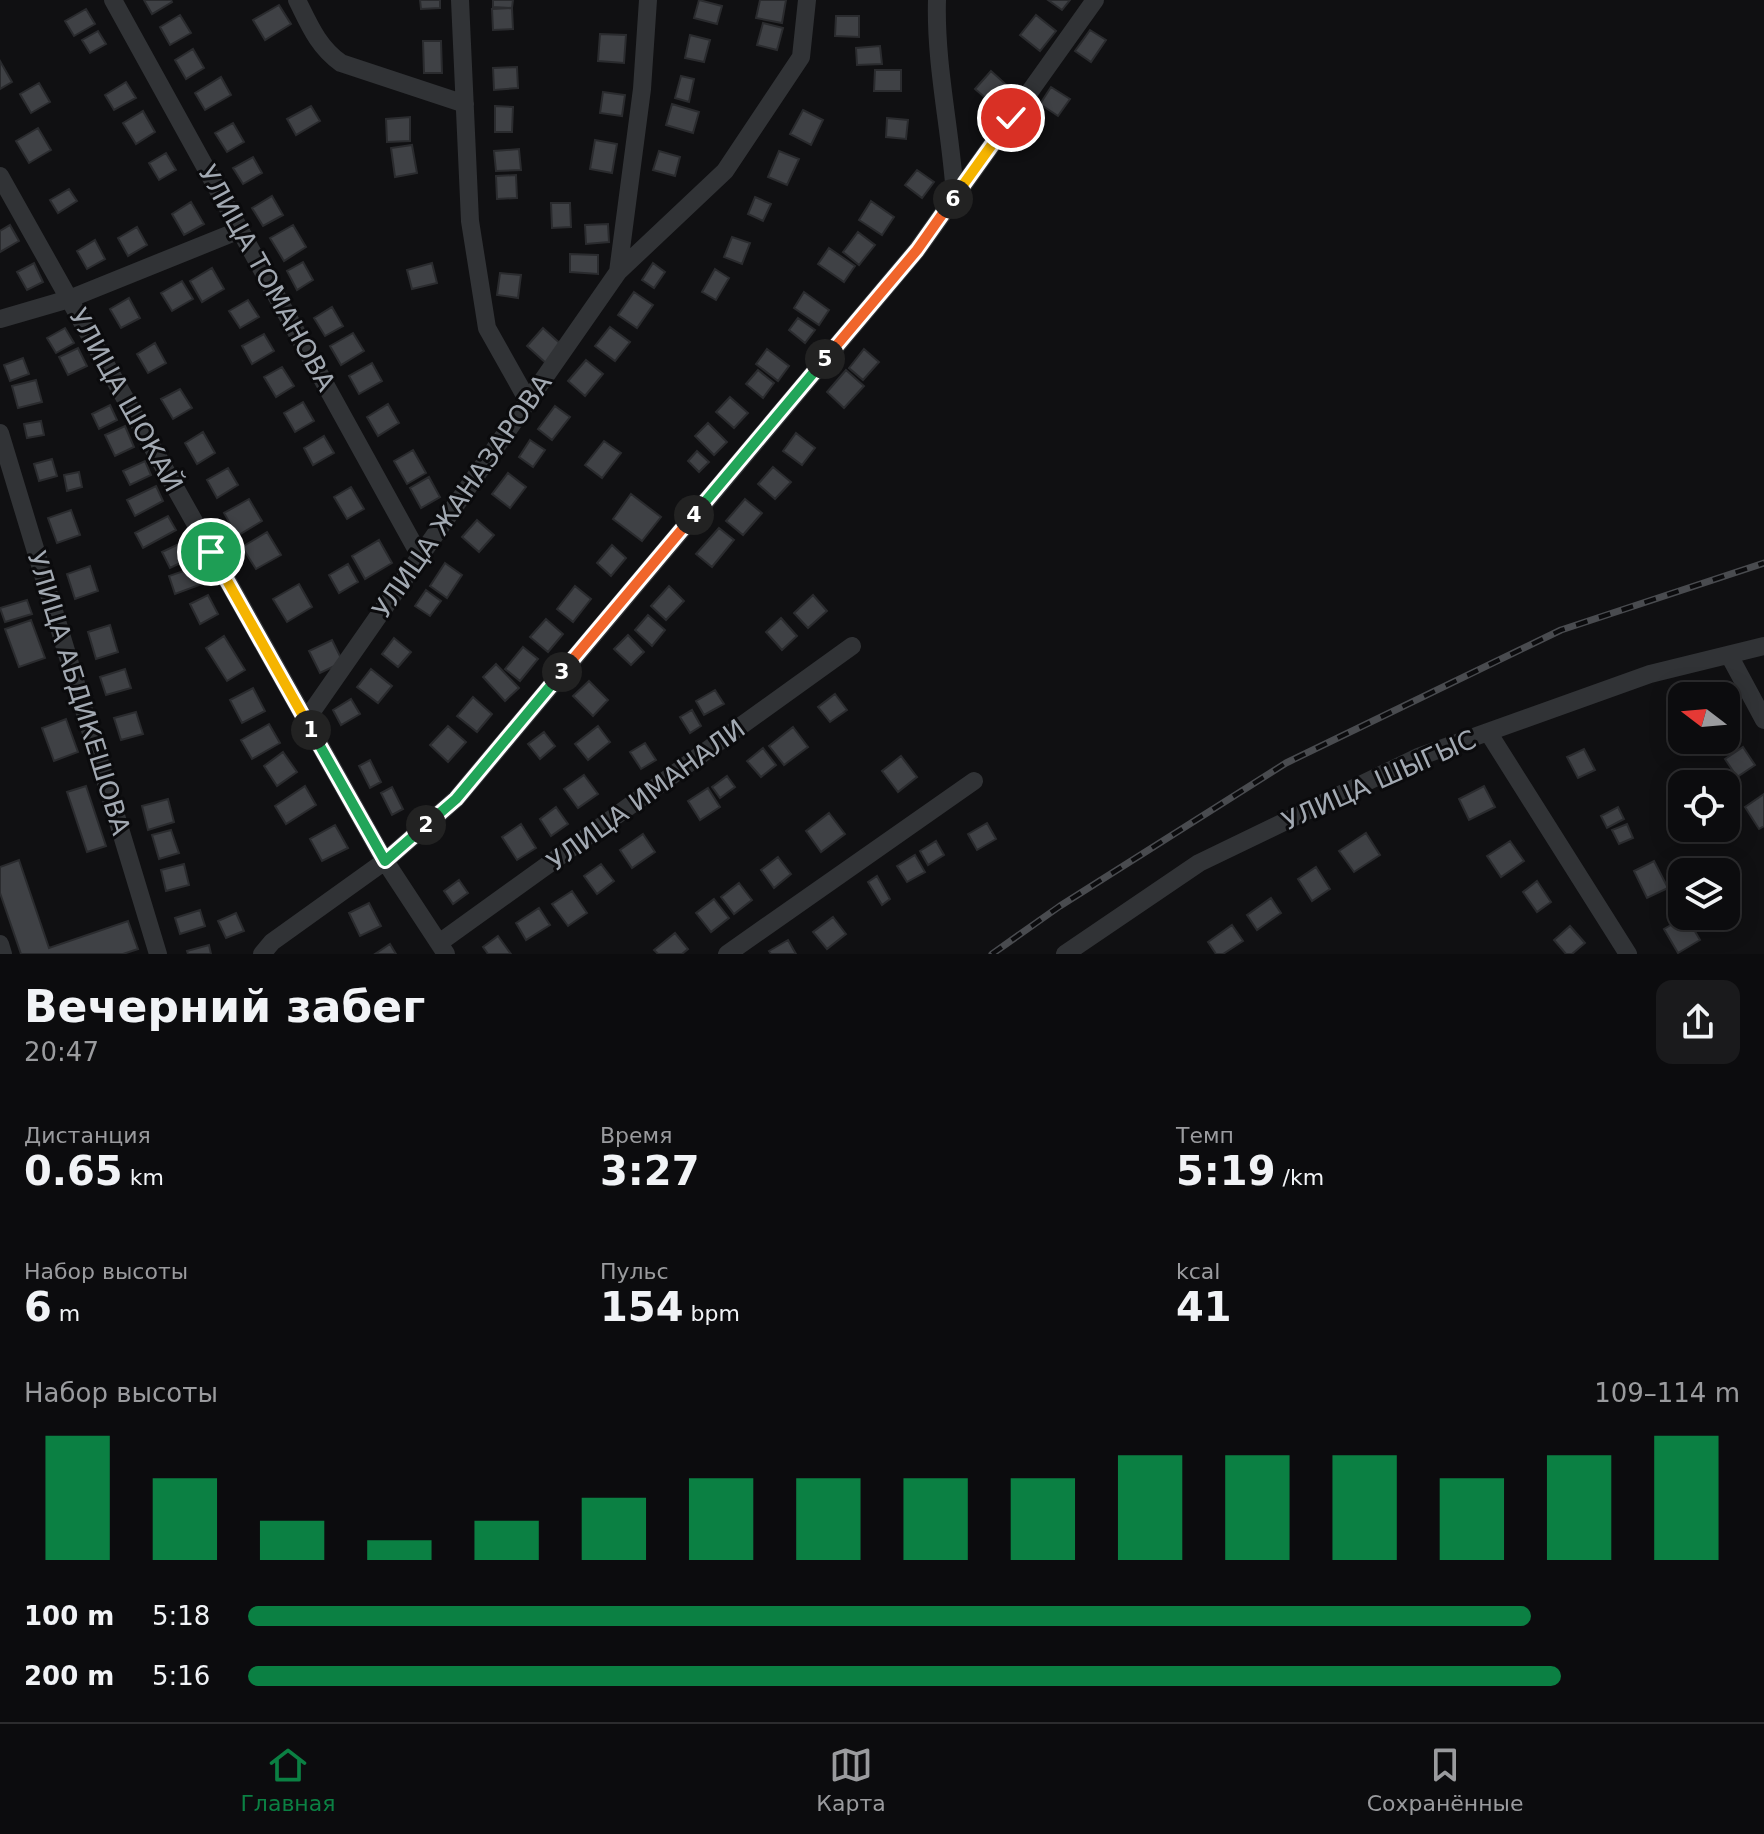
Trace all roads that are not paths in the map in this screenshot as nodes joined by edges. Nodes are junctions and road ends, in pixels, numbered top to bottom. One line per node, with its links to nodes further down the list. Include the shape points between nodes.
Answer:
1 (113, 0): 11 (street, УЛИЦА ТОМАНОВА)
2 (297, 0): 8 (street, via 316,39 341,63)
3 (460, 0): 8 (street)
4 (648, 0): 12 (street, УЛИЦА ЖАНАЗАРОВА)
5 (807, 0): 12 (street, УЛИЦА ЖАНАЗАРОВА, via 801,57 725,171)
6 (937, 0): 10 (street)
7 (1095, 0): 10 (street)
8 (465, 104): 15 (street, via 470,221 487,328)
9 (0, 176): 13 (street, УЛИЦА ШОКАЙ)
10 (955, 196): 25 (street, via 917,250 456,799)
11 (240, 230): 13 (street); 17 (street, УЛИЦА ТОМАНОВА)
12 (618, 272): 15 (street, УЛИЦА ЖАНАЗАРОВА)
13 (69, 299): 14 (street); 21 (street, УЛИЦА ШОКАЙ)
14 (0, 319)
15 (528, 401): 17 (street, УЛИЦА ЖАНАЗАРОВА)
16 (0, 433): 29 (street, УЛИЦА АБДИКЕШОВА)
17 (420, 556): 21 (street, УЛИЦА ЖАНАЗАРОВА)
18 (852, 646): 27 (street, УЛИЦА ИМАНАЛИ)
19 (1764, 646): 20 (street, УЛИЦА ШЫГЫС)
20 (1729, 655): 22 (street); 23 (street, УЛИЦА ШЫГЫС, via 1650,674)
21 (306, 720): 25 (street, УЛИЦА ШОКАЙ)
22 (1764, 720)
23 (1488, 732): 32 (street, УЛИЦА ШЫГЫС, via 1418,757 1199,863); 33 (street)
24 (974, 781): 31 (street)
25 (385, 861): 27 (street, УЛИЦА ШОКАЙ); 30 (street)
26 (0, 944): 28 (street)
27 (443, 949)
28 (3, 954)
29 (158, 954)
30 (262, 954)
31 (727, 954)
32 (1065, 954)
33 (1628, 954)

